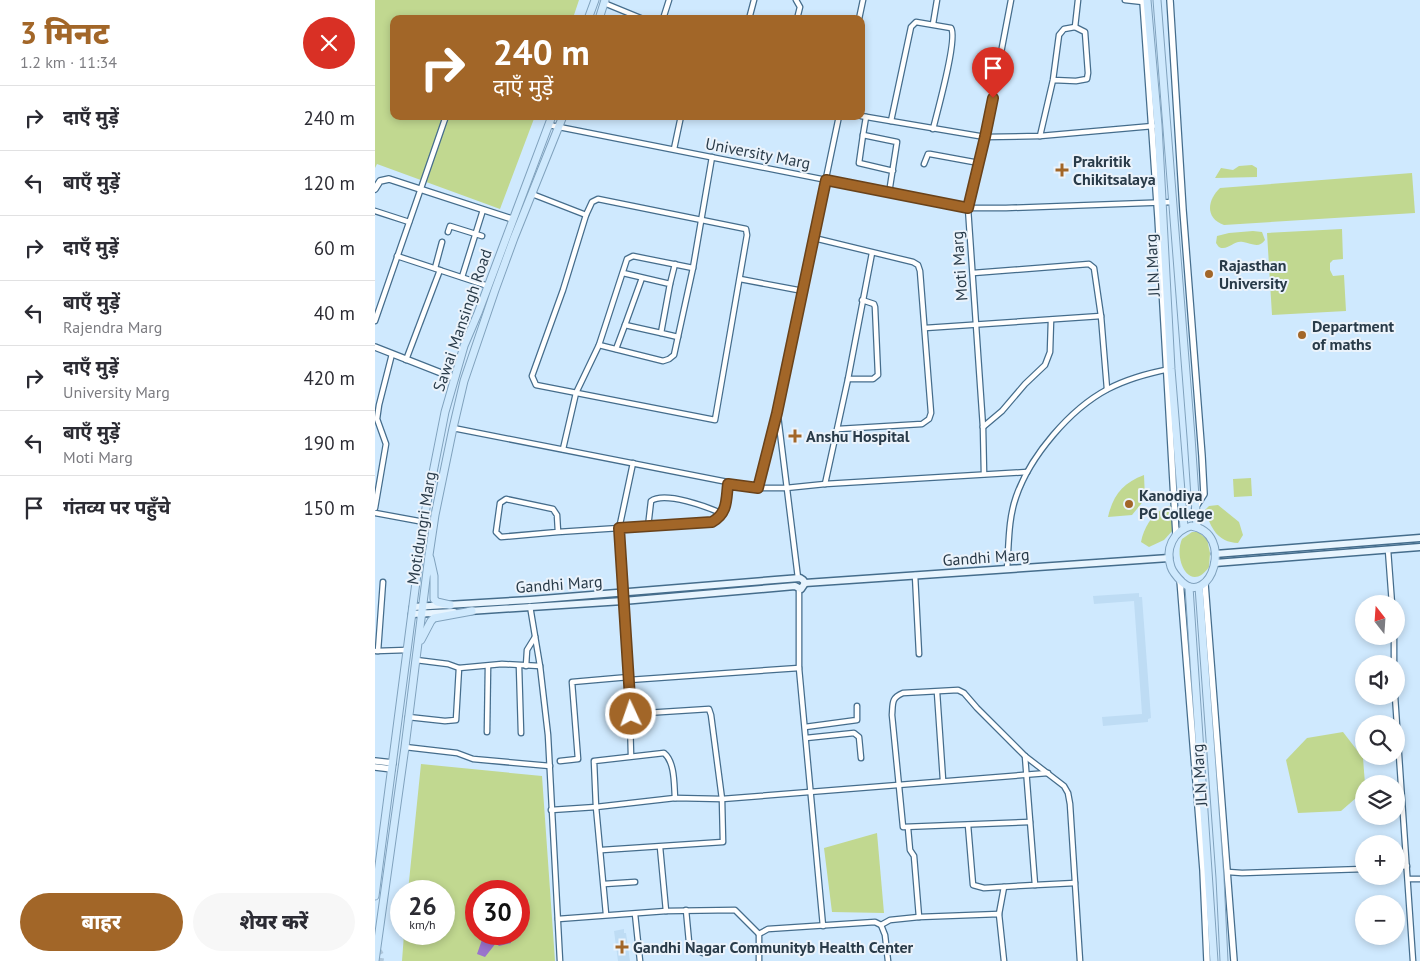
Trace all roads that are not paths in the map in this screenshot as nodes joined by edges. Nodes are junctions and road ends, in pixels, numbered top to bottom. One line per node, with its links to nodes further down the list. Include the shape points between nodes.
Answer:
1 (595, 0): 14 (main road)
2 (669, 0): 17 (street)
3 (754, 0): 18 (street)
4 (796, 0): 19 (street, via 800,7)
5 (863, 0): 20 (street)
6 (937, 0): 21 (street)
7 (1011, 0): 38 (street, Moti Marg)
8 (1078, 0): 22 (street)
9 (1125, 0): 13 (street)
10 (1157, 0): 50 (main road, JLN Marg)
11 (1170, 0): 108 (street, via 1204,494)
12 (605, 2): 15 (main road); 16 (street)
13 (1145, 2): 33 (main road, JLN Marg)
14 (589, 15)
15 (600, 15)
16 (634, 15)
17 (664, 15)
18 (750, 15)
19 (798, 15)
20 (860, 15)
21 (933, 24): 31 (street, via 916,22 911,27); 35 (street, via 951,28 953,34)
22 (1075, 27): 23 (street, via 1059,35); 23 (street, via 1085,32 1087,79)
23 (1053, 80): 37 (street)
24 (865, 117): 31 (street)
25 (445, 120): 46 (street)
26 (550, 120): 32 (main road, Sawai Mansingh Road)
27 (562, 120): 34 (main road, Motidungri Marg)
28 (680, 120): 39 (street)
29 (838, 120): 44 (street)
30 (864, 120): 36 (street)
31 (891, 121): 35 (street)
32 (549, 125): 34 (street, University Marg); 55 (main road, Sawai Mansingh Road)
33 (1155, 126): 37 (street); 49 (main road, JLN Marg)
34 (559, 128): 39 (street, University Marg); 48 (main road, Motidungri Marg)
35 (933, 129): 38 (street)
36 (863, 135): 43 (street, via 859,163); 43 (street, via 897,142)
37 (1040, 136): 38 (street)
38 (985, 137): 41 (street, Moti Marg)
39 (674, 149): 40 (street, University Marg)
40 (713, 157): 44 (street, University Marg); 56 (street)
41 (979, 162): 42 (street, via 928,154); 51 (street, Moti Marg)
42 (924, 164)
43 (893, 171): 47 (street)
44 (826, 180): 47 (street, University Marg); 61 (street)
45 (375, 189): 46 (street, via 385,178)
46 (421, 189): 52 (street); 57 (street)
47 (889, 193): 51 (street, University Marg)
48 (532, 194): 54 (street); 97 (main road, Motidungri Marg, via 466,375)
49 (1160, 202): 50 (street, University Marg); 51 (street, University Marg); 90 (main road, JLN Marg)
50 (1173, 202): 108 (main road, JLN Marg)
51 (968, 208): 69 (street, Moti Marg)
52 (483, 210): 55 (street); 59 (street)
53 (375, 211): 57 (street)
54 (586, 215): 56 (street, via 594,200 603,199); 94 (street, via 532,376 536,384)
55 (512, 219): 74 (main road, Sawai Mansingh Road)
56 (701, 220): 66 (street); 72 (street, via 746,229)
57 (409, 222): 64 (street)
58 (448, 232): 59 (street, via 450,226)
59 (475, 234): 60 (street); 70 (street)
60 (482, 236)
61 (813, 238): 63 (street); 75 (street)
62 (442, 242): 67 (street)
63 (872, 253): 76 (street); 82 (street, via 918,265)
64 (397, 256): 67 (street); 79 (street)
65 (675, 264): 66 (street); 68 (street, via 633,256 627,259); 73 (street)
66 (693, 268): 84 (street)
67 (437, 269): 70 (street); 89 (street)
68 (623, 273): 71 (street); 85 (street)
69 (973, 273): 77 (street, via 1089,264 1096,274); 80 (street, Moti Marg)
70 (462, 277): 74 (street)
71 (642, 278): 73 (street); 81 (street)
72 (740, 279): 75 (street); 94 (street, via 715,420)
73 (670, 284): 83 (street)
74 (488, 286): 91 (main road, Sawai Mansingh Road)
75 (803, 291): 95 (street)
76 (862, 300): 92 (street); 92 (street, via 875,307 878,375 873,380)
77 (1101, 316): 78 (street); 93 (street)
78 (1051, 320): 80 (street); 96 (street, via 1050,352 1045,365)
79 (375, 321)
80 (975, 324): 82 (street); 96 (street, Moti Marg)
81 (625, 325): 83 (street); 87 (street)
82 (925, 328): 98 (street, via 929,419 922,424)
83 (661, 333): 84 (street)
84 (678, 337): 87 (street, via 674,355 663,361)
85 (599, 345): 87 (street); 94 (street)
86 (375, 347): 88 (street)
87 (616, 350)
88 (392, 354): 89 (street); 107 (street, via 377,419 385,444)
89 (406, 360): 91 (street)
90 (1169, 369): 93 (street); 115 (main road, JLN Marg); 117 (street)
91 (454, 378): 111 (main road, Sawai Mansingh Road)
92 (849, 379): 98 (street)
93 (1107, 389): 101 (street, via 1061,426)
94 (576, 393): 99 (street)
95 (777, 413): 105 (street); 106 (street)
96 (983, 427): 102 (street, Moti Marg)
97 (453, 428): 99 (street); 122 (main road, Motidungri Marg)
98 (838, 429): 104 (street)
99 (563, 449): 100 (street)
100 (633, 462): 103 (street); 114 (street)
101 (1027, 472): 102 (street); 125 (street, via 1009,525)
102 (984, 474): 104 (street)
103 (728, 484): 105 (street); 110 (street)
104 (825, 484): 106 (street)
105 (758, 488): 106 (street)
106 (786, 488): 129 (street)
107 (375, 508)
108 (1195, 508): 113 (main road, JLN Marg)
109 (375, 513): 111 (street)
110 (723, 514): 112 (street, via 712,522); 112 (street, via 660,497 651,501)
111 (424, 522): 138 (main road, Sawai Mansingh Road)
112 (648, 526): 114 (street)
113 (1197, 527): 115 (main road); 121 (main road, via 1211,539)
114 (619, 528): 116 (street); 132 (street)
115 (1184, 528): 117 (main road)
116 (558, 532): 116 (street, via 557,515 553,509 506,499 500,503 496,532 501,537)
117 (1176, 535): 123 (main road)
118 (1420, 538): 121 (main road)
119 (1420, 548): 120 (main road)
120 (1388, 550): 124 (main road); 133 (street)
121 (1215, 554): 124 (main road)
122 (429, 556): 136 (main road, via 434,600); 139 (main road, Motidungri Marg)
123 (1169, 558): 125 (main road, Gandhi Marg); 127 (main road)
124 (1215, 563): 130 (main road, via 1212,574)
125 (1007, 568): 126 (main road, Gandhi Marg)
126 (915, 575): 129 (main road, Gandhi Marg, via 805,583 802,588); 145 (street)
127 (1180, 580): 131 (main road); 215 (street)
128 (383, 582): 137 (street)
129 (797, 583): 132 (main road, Gandhi Marg); 134 (main road); 152 (street)
130 (1202, 585): 131 (main road); 188 (street); 217 (main road, JLN Marg)
131 (1189, 587): 216 (main road, JLN Marg)
132 (622, 593): 134 (street); 135 (main road, Gandhi Marg)
133 (1391, 595)
134 (623, 601): 135 (main road); 153 (street)
135 (530, 604): 136 (main road, Gandhi Marg); 140 (main road); 141 (street)
136 (450, 605): 139 (main road, Gandhi Marg)
137 (378, 608): 144 (street)
138 (413, 610): 139 (main road); 143 (main road, Sawai Mansingh Road)
139 (423, 610): 140 (main road); 142 (main road, Motidungri Marg)
140 (472, 611): 142 (main road, via 434,618)
141 (535, 637): 149 (street, via 527,650); 150 (street)
142 (418, 645): 146 (main road, Motidungri Marg)
143 (407, 650): 144 (street); 169 (main road, Sawai Mansingh Road)
144 (376, 651)
145 (919, 654)
146 (416, 660): 151 (street); 158 (main road, Motidungri Marg)
147 (489, 666): 148 (street); 151 (street); 160 (street)
148 (519, 666): 149 (street); 161 (street)
149 (526, 666): 150 (street)
150 (540, 666): 170 (street)
151 (459, 668): 158 (street, via 456,720 445,722)
152 (799, 668): 153 (street); 159 (street)
153 (629, 678): 157 (street); 168 (street, via 571,682 578,760)
154 (937, 692): 165 (street, via 958,690 964,693); 174 (street); 175 (street, via 895,696 892,715)
155 (1396, 705): 186 (street)
156 (857, 706): 159 (street, via 857,720)
157 (631, 714): 164 (street); 178 (street, via 709,709)
158 (408, 717): 163 (main road, Motidungri Marg)
159 (805, 727): 162 (street)
160 (487, 732)
161 (521, 733)
162 (806, 738): 166 (street, via 854,733 859,736); 176 (street)
163 (405, 747): 170 (street, via 457,753 473,759); 208 (main road, Motidungri Marg)
164 (631, 756): 177 (street, via 664,753 668,756); 179 (street, via 595,761)
165 (1025, 756): 172 (street); 173 (street)
166 (861, 758)
167 (375, 761): 169 (street)
168 (560, 761)
169 (393, 766): 171 (street); 196 (main road, Sawai Mansingh Road)
170 (550, 766): 180 (street)
171 (375, 767)
172 (1048, 773): 173 (street); 192 (street, via 1068,793)
173 (1027, 775): 174 (street); 181 (street)
174 (943, 780): 175 (street)
175 (899, 784): 176 (street); 183 (street, via 903,827)
176 (811, 792): 178 (street); 204 (street)
177 (675, 798): 178 (street); 179 (street)
178 (722, 799): 184 (street, via 723,842)
179 (596, 808): 180 (street); 185 (street)
180 (551, 810): 203 (street)
181 (1030, 822): 182 (street); 194 (street)
182 (968, 826): 183 (street); 195 (street, via 973,884 984,888)
183 (909, 828): 202 (street)
184 (660, 847): 185 (street); 197 (street)
185 (602, 850): 193 (street)
186 (1407, 866): 190 (street)
187 (1355, 869): 188 (street)
188 (1228, 872): 218 (street)
189 (1420, 878): 190 (street)
190 (1408, 879): 219 (street)
191 (635, 882): 193 (street)
192 (1075, 883): 194 (street); 214 (street)
193 (604, 884): 199 (street)
194 (1035, 885): 195 (street)
195 (1004, 887): 201 (street)
196 (375, 896)
197 (667, 910): 198 (street); 200 (street)
198 (686, 910): 206 (street, via 735,910); 207 (street, via 689,942 692,948)
199 (606, 914): 200 (street); 203 (street)
200 (635, 914): 210 (street)
201 (999, 914): 202 (street); 213 (street)
202 (919, 917): 205 (street, via 891,920)
203 (558, 919): 209 (street)
204 (823, 926): 205 (street, via 875,922); 206 (street, via 769,929)
205 (881, 926): 212 (street)
206 (759, 934): 211 (street)
207 (703, 953)
208 (375, 961)
209 (560, 961)
210 (640, 961)
211 (759, 961)
212 (888, 961)
213 (1005, 961)
214 (1080, 961)
215 (1207, 961)
216 (1214, 961)
217 (1224, 961)
218 (1234, 961)
219 (1413, 961)

